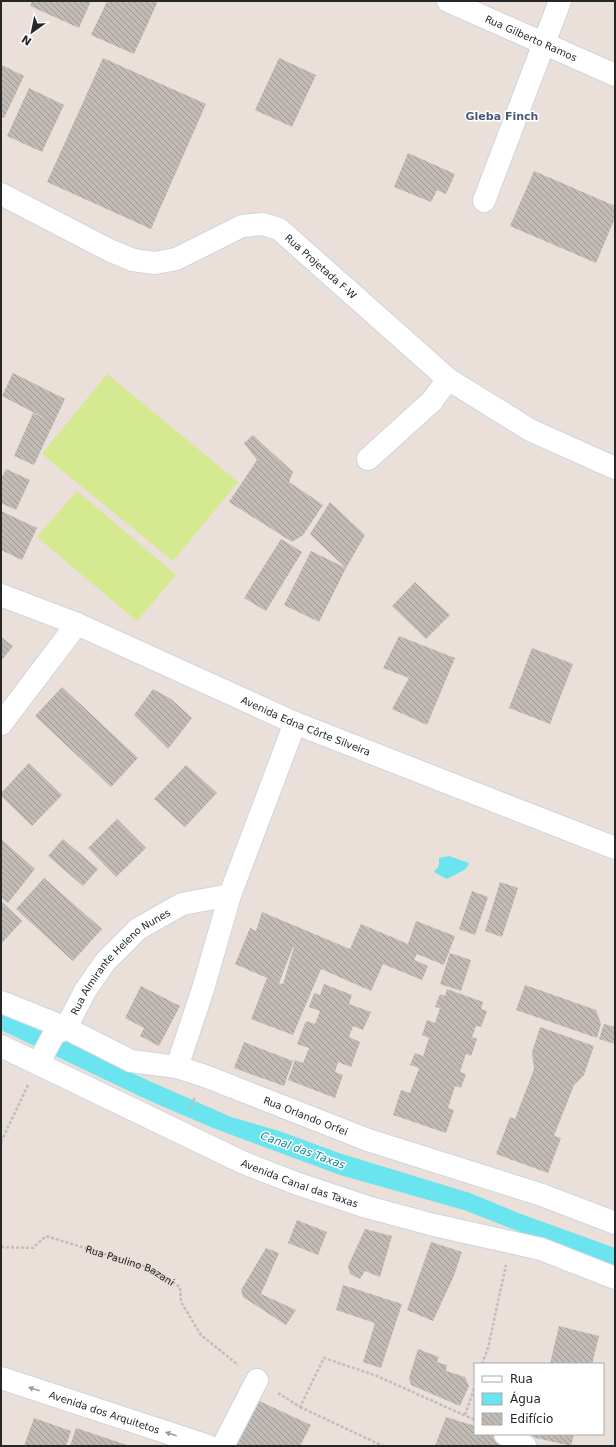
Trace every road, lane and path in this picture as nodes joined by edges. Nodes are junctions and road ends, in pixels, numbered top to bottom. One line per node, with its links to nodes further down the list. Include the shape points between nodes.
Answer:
1 (448, 1): 3 (street, Rua Gilberto Ramos)
2 (560, 1): 3 (street)
3 (542, 44): 4 (street, Rua Gilberto Ramos); 6 (street)
4 (615, 75)
5 (1, 194): 7 (street, Rua Projetada F-W, via 109,250 133,260 148,262 176,259 242,226 263,224 279,229)
6 (484, 201)
7 (448, 379): 8 (street, via 432,401); 9 (street, Rua Projetada F-W, via 530,430)
8 (368, 459)
9 (615, 468)
10 (1, 595): 11 (street, Avenida Edna Côrte Silveira)
11 (77, 624): 12 (street, Avenida Edna Côrte Silveira); 13 (street)
12 (296, 723): 14 (street, Avenida Edna Côrte Silveira); 15 (street)
13 (1, 724)
14 (615, 848)
15 (230, 895): 17 (street, Rua Almirante Heleno Nunes, via 182,904 138,929 105,962); 20 (street, via 203,989)
16 (1, 1002): 17 (street, Rua Orlando Orfei)
17 (60, 1031): 19 (street, Rua Almirante Heleno Nunes); 20 (street, Rua Orlando Orfei, via 131,1061)
18 (1, 1046): 19 (street, Avenida Canal das Taxas)
19 (40, 1060): 23 (path); 25 (street, Avenida Canal das Taxas, via 244,1163 298,1184 367,1207)
20 (176, 1066): 24 (street, Rua Orlando Orfei, via 368,1140 542,1195)
21 (197, 1093): 22 (path)
22 (187, 1116)
23 (1, 1142)
24 (615, 1223)
25 (511, 1242): 27 (street, Avenida Canal das Taxas, via 541,1249); 28 (path, via 488,1348)
26 (1, 1247): 30 (path, Rua Paulino Bazani, via 33,1248 46,1236 150,1268 180,1287 181,1302 201,1335)
27 (615, 1278)
28 (482, 1363)
29 (1, 1378): 36 (street, Avenida dos Arquitetos, one-way to 29)
30 (257, 1380): 32 (path, Rua Paulino Bazani); 37 (street)
31 (474, 1389): 33 (path)
32 (300, 1407): 33 (path, via 324,1358 377,1376); 38 (path, Rua Paulino Bazani)
33 (465, 1415): 34 (path)
34 (474, 1420)
35 (507, 1435): 39 (street)
36 (208, 1446)
37 (223, 1446)
38 (383, 1446)
39 (524, 1446)

